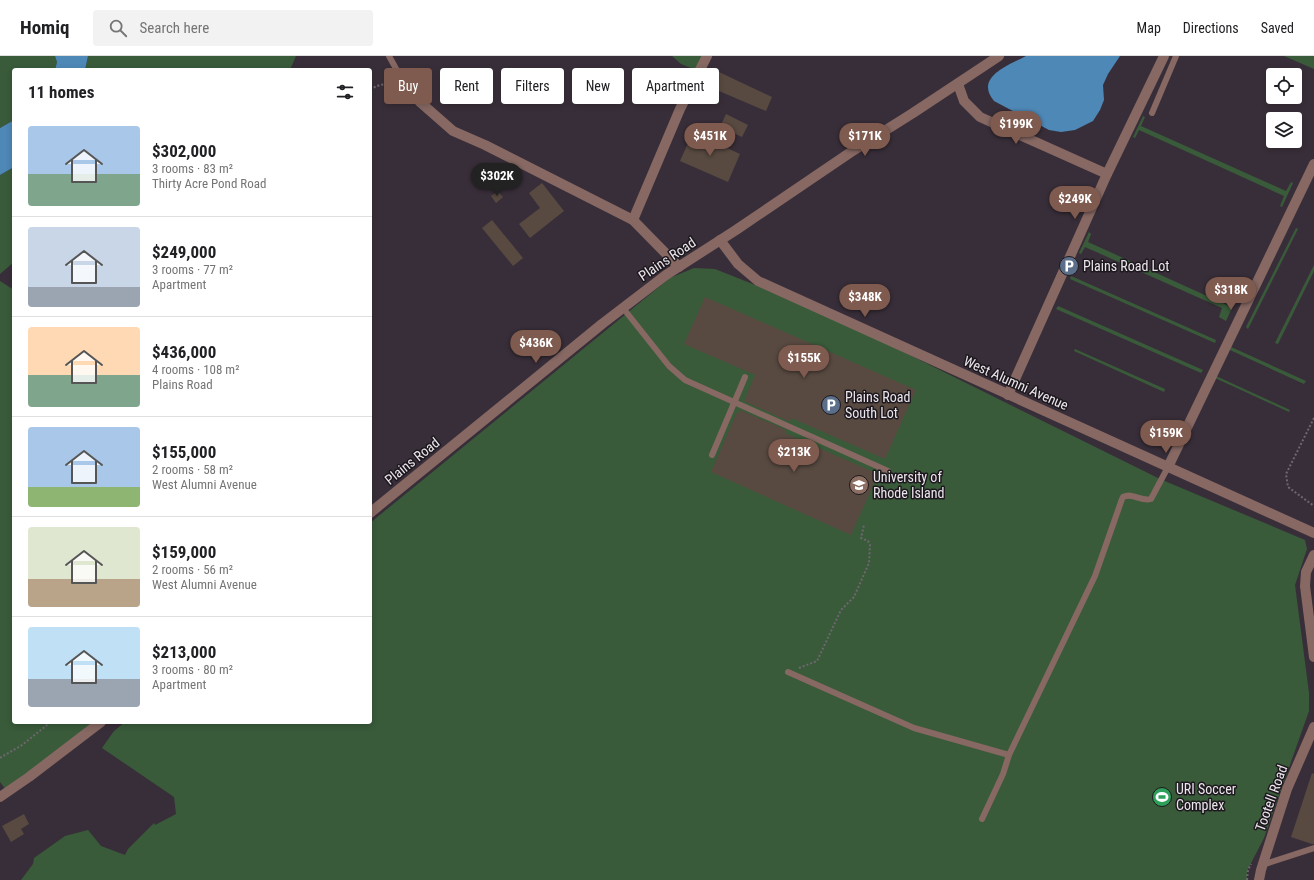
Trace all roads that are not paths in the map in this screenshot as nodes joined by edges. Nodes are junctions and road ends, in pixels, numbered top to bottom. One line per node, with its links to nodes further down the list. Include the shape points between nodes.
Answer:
1 (389, 56): 6 (lane)
2 (707, 56): 12 (street, via 680,109)
3 (999, 56): 7 (street, Plains Road)
4 (1164, 56): 11 (street)
5 (1176, 56): 9 (lane)
6 (396, 68)
7 (958, 84): 11 (street, via 964,101 980,117); 13 (street, Plains Road)
8 (422, 104): 12 (street, via 453,131)
9 (1152, 113)
10 (1314, 164): 20 (street)
11 (1107, 174): 17 (street)
12 (633, 220): 14 (street)
13 (720, 240): 14 (street, Plains Road); 17 (street, West Alumni Avenue, via 738,264 758,280)
14 (679, 267): 15 (street, Plains Road)
15 (623, 308): 18 (lane, via 669,366 685,380); 22 (street, Plains Road)
16 (745, 378): 18 (lane)
17 (1008, 395): 20 (street, West Alumni Avenue)
18 (734, 402): 19 (lane); 21 (lane)
19 (712, 455)
20 (1168, 467): 23 (street, West Alumni Avenue); 29 (lane, via 1151,499 1142,500 1131,495 1123,497 1095,576)
21 (888, 471)
22 (372, 511)
23 (1314, 533)
24 (1314, 555): 25 (street, via 1306,572 1305,586)
25 (1314, 657)
26 (788, 672): 29 (lane, via 914,728)
27 (98, 724): 30 (street)
28 (1314, 727): 33 (street, Tootell Road, via 1288,789)
29 (1009, 755): 31 (lane)
30 (0, 797)
31 (982, 819)
32 (1314, 848): 33 (lane)
33 (1262, 865): 34 (street, Tootell Road)
34 (1259, 880)

